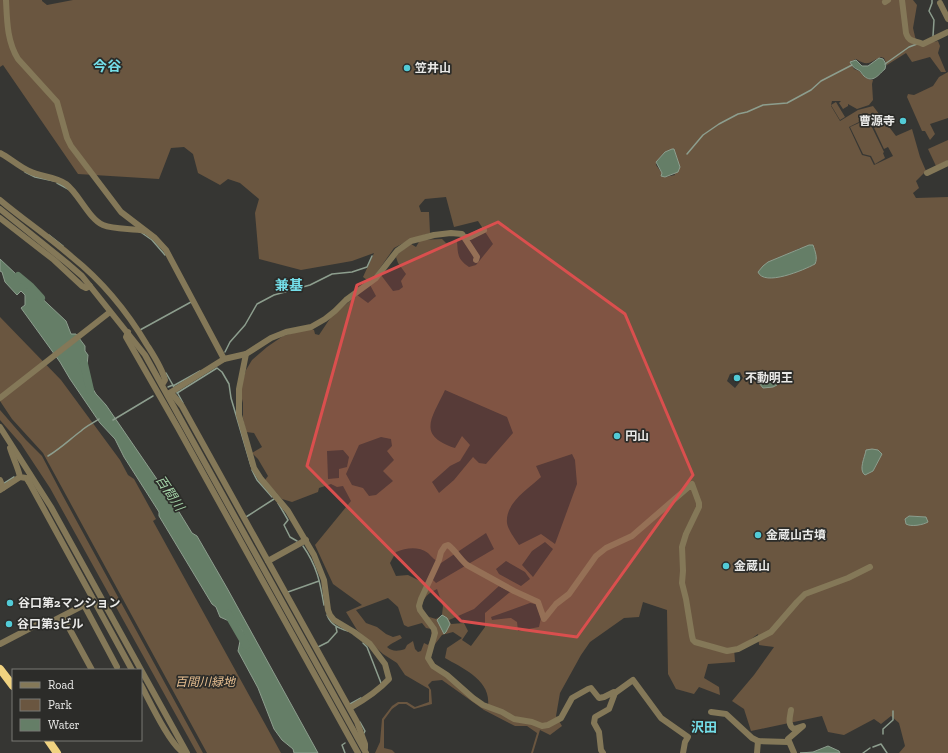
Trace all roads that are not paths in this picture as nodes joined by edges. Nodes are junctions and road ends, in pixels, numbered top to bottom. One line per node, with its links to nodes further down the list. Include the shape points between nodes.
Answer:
1 (6, 0): 13 (street, via 10,39 18,59 58,102 71,146 116,207)
2 (902, 0): 5 (street, via 910,40 923,44)
3 (940, 2): 4 (street)
4 (948, 19)
5 (948, 32)
6 (2, 156): 13 (street, via 28,170 65,184 102,224)
7 (948, 163): 8 (street)
8 (927, 173)
9 (0, 200): 21 (street, via 72,257 110,294 134,324 153,354 163,372 165,380)
10 (0, 209): 16 (street, via 68,263)
11 (0, 218): 16 (street, via 54,260 82,286)
12 (484, 230): 14 (street)
13 (146, 231): 20 (street, via 166,250)
14 (465, 237): 15 (street, via 477,257); 19 (street, via 462,234 451,233 411,242 397,251 376,278 325,319 311,327 271,338)
15 (476, 260)
16 (90, 286): 17 (street)
17 (108, 313): 18 (street); 23 (street)
18 (128, 332): 21 (street, via 146,355); 50 (street, via 126,338)
19 (246, 354): 20 (street); 30 (street, via 239,388 239,404 240,420 252,463 261,480 283,504)
20 (224, 359): 22 (street)
21 (162, 384): 22 (street)
22 (169, 394): 31 (street, via 182,406); 50 (street)
23 (0, 398)
24 (0, 427): 25 (street)
25 (9, 443): 26 (street); 27 (street)
26 (30, 475): 28 (street); 39 (street, via 51,507)
27 (20, 477): 28 (street, via 26,478); 29 (street)
28 (29, 482): 38 (street)
29 (1, 486)
30 (306, 540): 31 (street); 44 (street, via 324,580 330,616 370,644 385,664 389,678 382,686)
31 (270, 561): 44 (street)
32 (870, 567): 43 (street, via 805,594 771,632 738,649 728,651 695,642 692,636 682,583 682,547 699,507 692,484 632,536 606,548 596,556 569,594 556,604 544,619 538,602 467,565 451,547 445,546 419,606 435,633 428,658 433,666 448,675 483,705 542,726 561,718 572,698 588,688 600,698)
33 (62, 617): 34 (street, via 51,622 44,621); 35 (street, via 84,605); 37 (street)
34 (0, 644)
35 (116, 667)
36 (0, 669): 41 (highway)
37 (91, 669)
38 (131, 669)
39 (140, 669)
40 (142, 673): 52 (street)
41 (12, 685)
42 (142, 688): 52 (street, via 165,728 180,750)
43 (615, 693): 53 (street, via 609,709 595,717 594,723 599,732); 54 (street, via 633,680 661,718 688,737)
44 (351, 707): 50 (street, via 365,744)
45 (791, 710): 49 (street, via 791,727 794,729 803,726 788,739)
46 (710, 712): 48 (street, via 726,714)
47 (49, 741): 51 (highway)
48 (758, 741): 49 (street); 55 (street)
49 (788, 742): 56 (street)
50 (363, 752)
51 (56, 753)
52 (186, 753)
53 (602, 753)
54 (683, 753)
55 (757, 753)
56 (794, 753)

